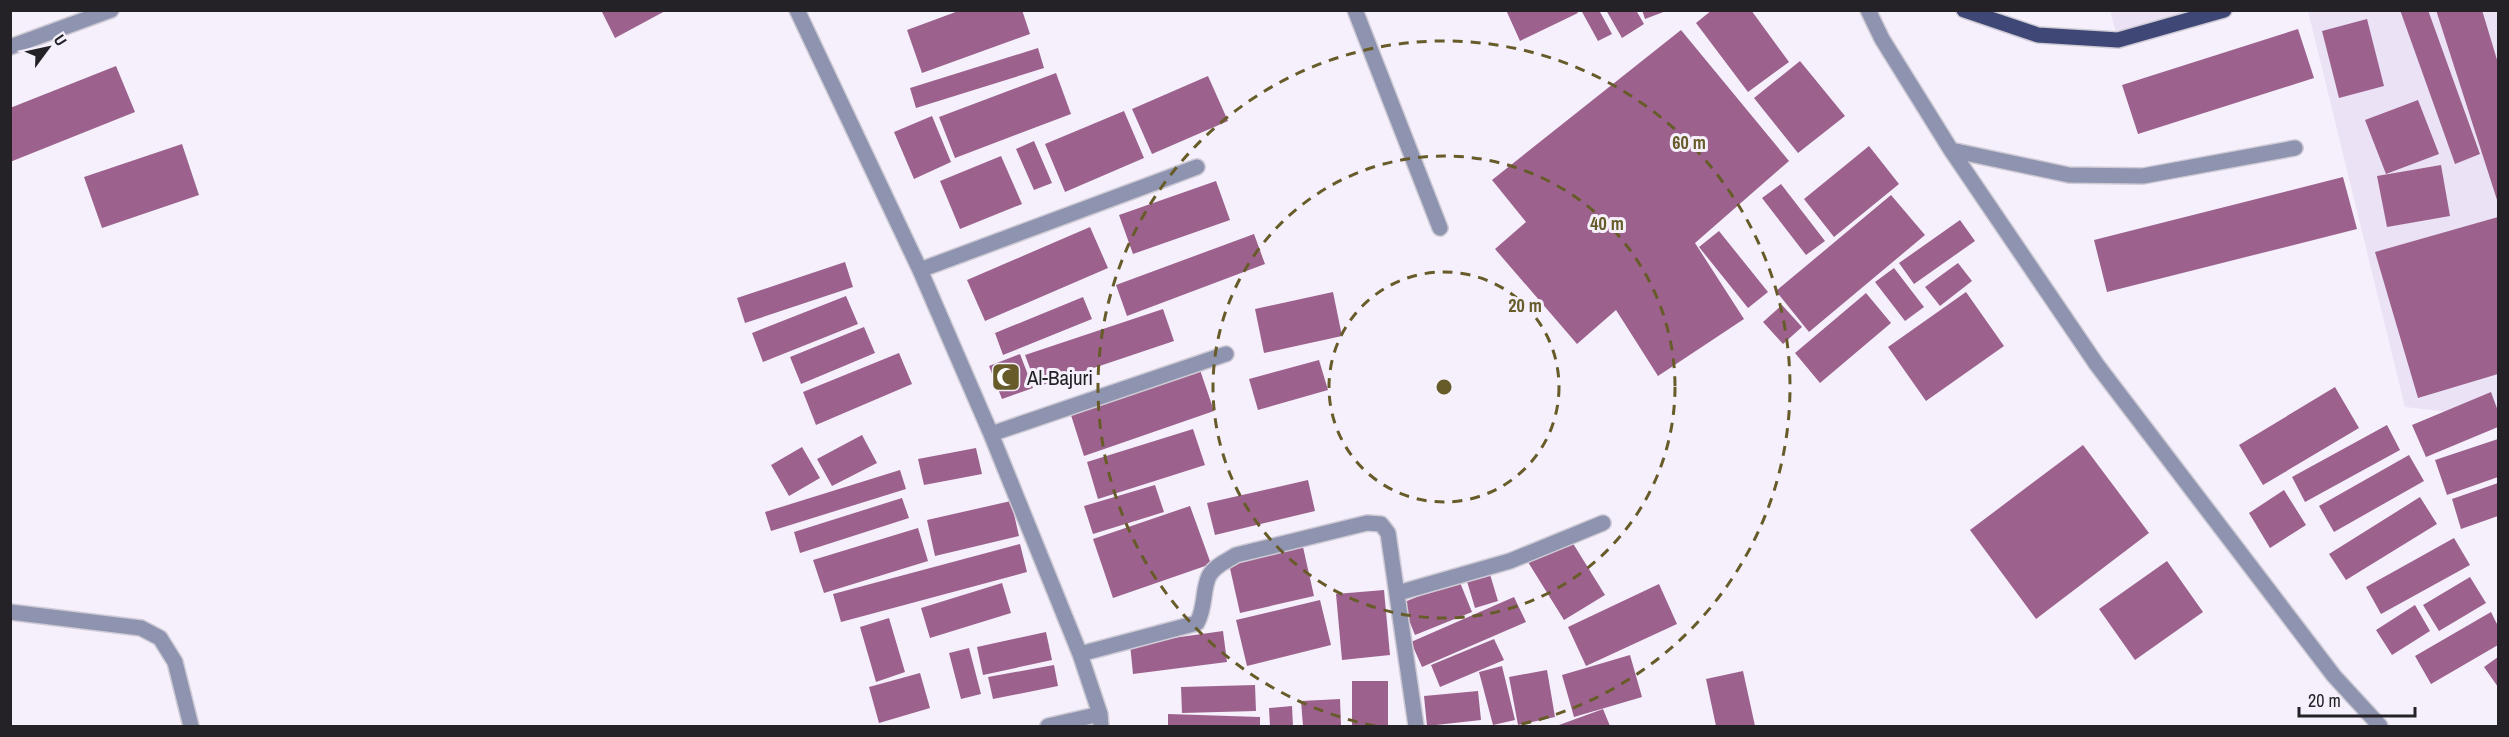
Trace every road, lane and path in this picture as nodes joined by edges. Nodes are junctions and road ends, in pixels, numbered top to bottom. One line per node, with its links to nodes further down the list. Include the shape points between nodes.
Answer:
1 (111, 10): 7 (street)
2 (797, 10): 12 (street)
3 (1355, 10): 11 (street)
4 (1868, 10): 9 (street)
5 (1964, 10): 6 (main road, via 2038,35 2118,40)
6 (2224, 10)
7 (10, 47)
8 (2295, 148): 9 (street, via 2143,176 2069,175)
9 (1952, 150): 23 (street, via 2097,365 2334,676)
10 (1197, 167): 12 (street)
11 (1440, 228)
12 (920, 270): 14 (street)
13 (1226, 354): 14 (street)
14 (991, 434): 18 (street)
15 (1603, 523): 16 (street, via 1510,561)
16 (1398, 593): 18 (street, via 1388,533 1381,524 1367,523 1236,555 1209,576 1197,623); 22 (street)
17 (10, 612): 20 (street, via 141,628 160,638 175,662)
18 (1080, 654): 19 (street)
19 (1101, 720): 21 (street)
20 (191, 726)
21 (1048, 726)
22 (1416, 726)
23 (2380, 726)

